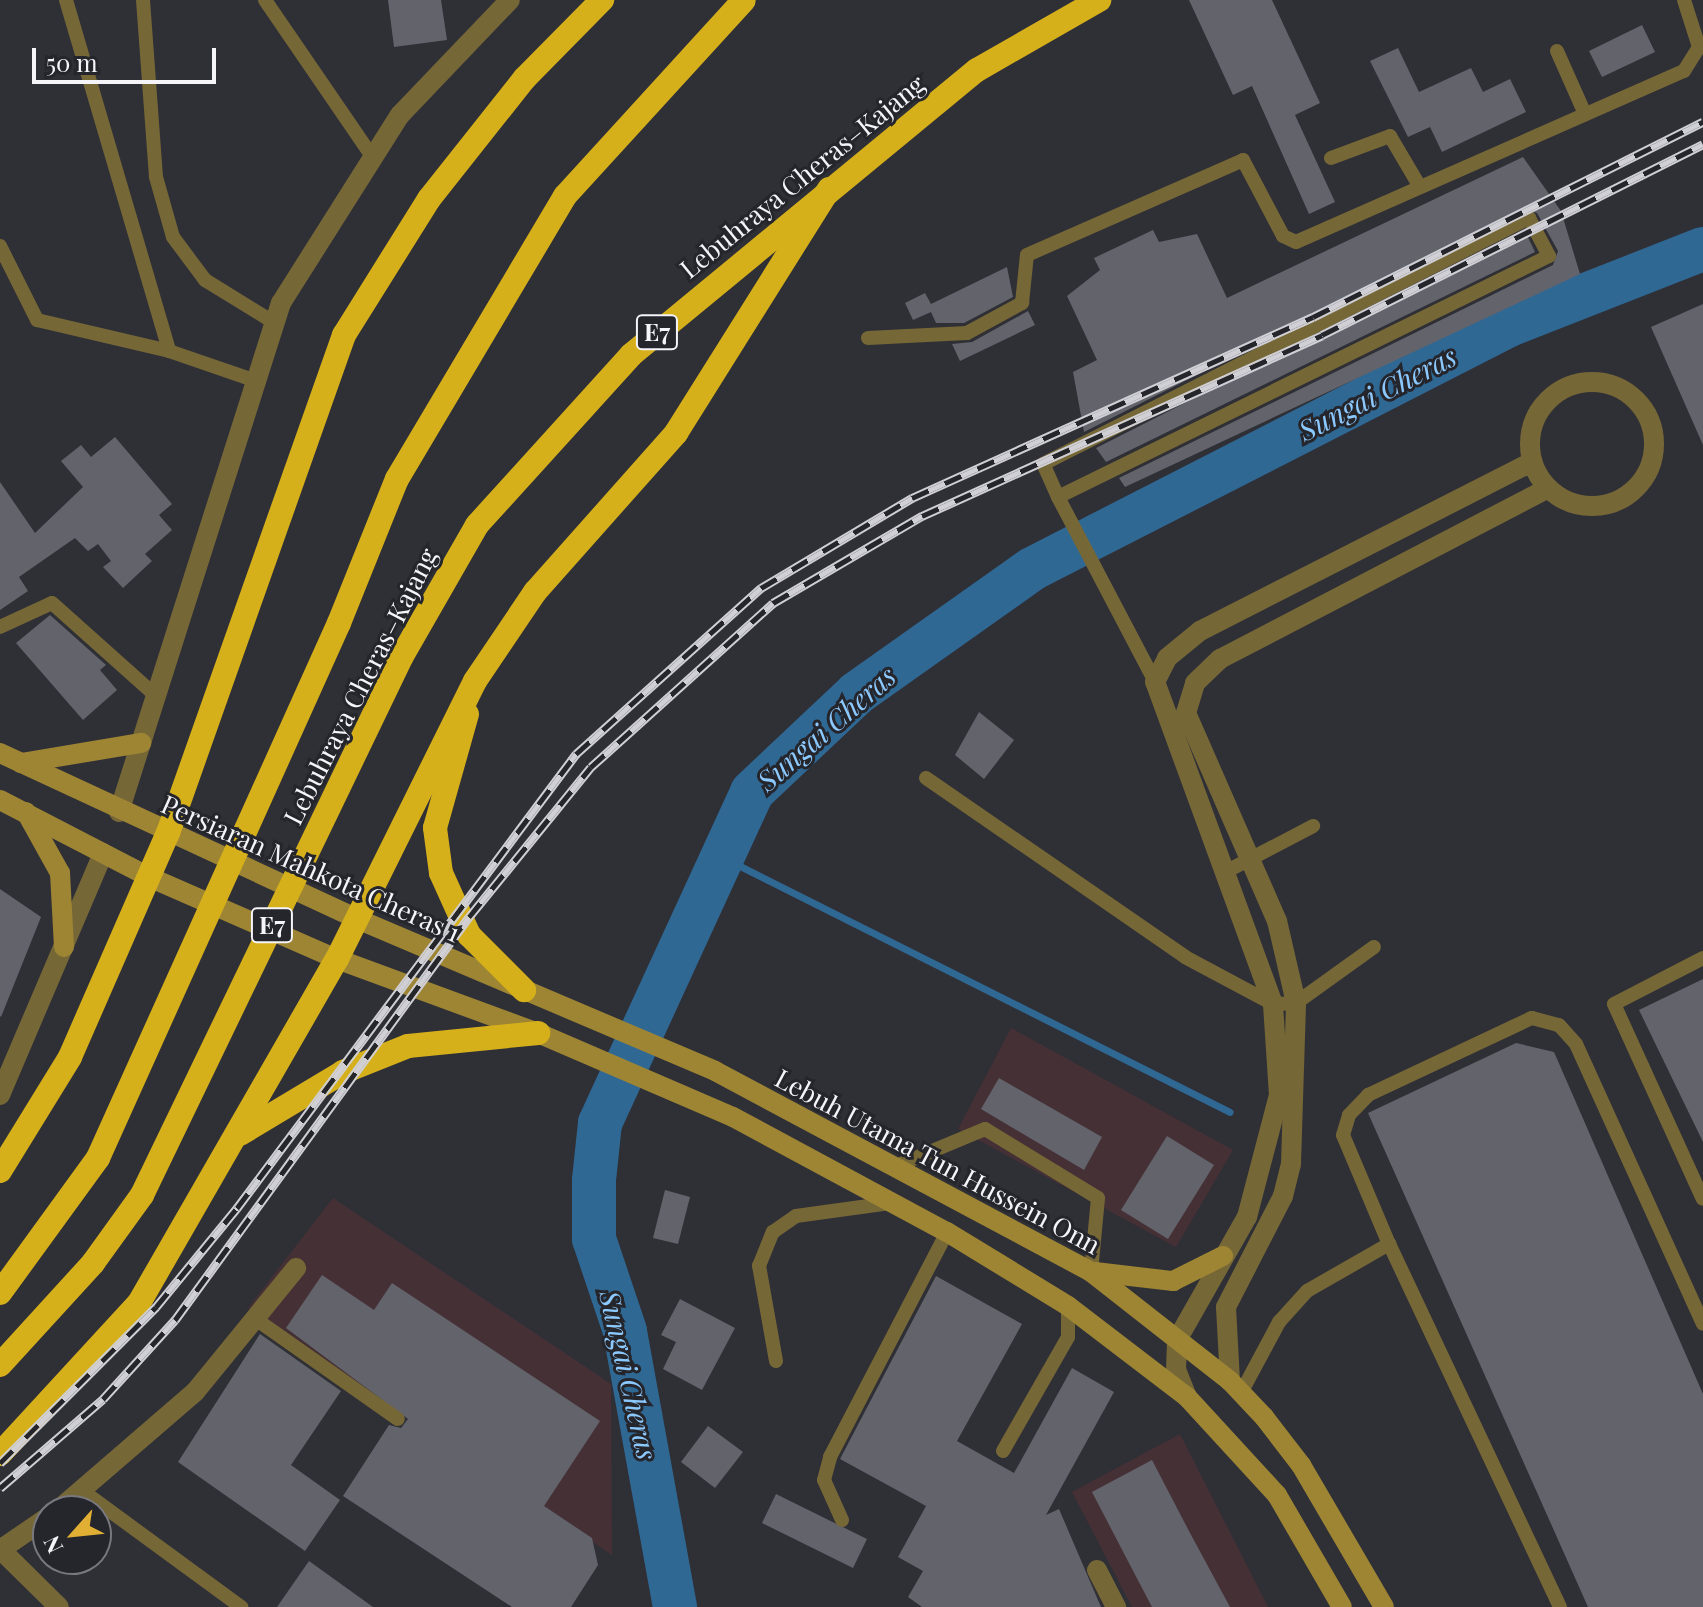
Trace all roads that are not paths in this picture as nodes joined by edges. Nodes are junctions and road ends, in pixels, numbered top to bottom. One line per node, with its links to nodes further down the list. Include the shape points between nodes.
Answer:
1 (66, 0): 18 (lane)
2 (143, 0): 16 (lane, via 156,177 173,237 205,280)
3 (265, 0): 11 (lane)
4 (510, 0): 11 (street, via 400,115)
5 (602, 0): 35 (highway, via 525,78 429,199 344,335)
6 (744, 0): 61 (highway, Lebuhraya Cheras–Kajang / E7, bridge, via 565,196 397,479 339,623 98,1158)
7 (1099, 0): 14 (highway, Lebuhraya Cheras–Kajang / E7, via 977,70)
8 (1684, 0): 10 (lane, via 1699,47 1694,61)
9 (1557, 51): 10 (lane)
10 (1585, 114): 13 (lane)
11 (372, 156): 16 (street)
12 (1331, 158): 13 (lane, via 1390,136)
13 (1420, 187): 17 (lane, via 1288,242 1243,160 1027,255 1022,303 967,333)
14 (829, 189): 24 (highway, via 676,433 535,592); 67 (highway, Lebuhraya Cheras–Kajang / E7, bridge, via 631,355 517,475 439,584 142,1195 93,1263)
15 (0, 246): 18 (lane, via 37,320)
16 (275, 323): 19 (street)
17 (868, 338)
18 (169, 351): 19 (lane)
19 (256, 381): 26 (street)
20 (1532, 462): 21 (street); 21 (street, via 1534,421 1561,390 1602,383 1638,403 1654,442 1651,463 1629,494 1592,507); 25 (street, via 1200,631 1167,658)
21 (1548, 488): 37 (street, via 1220,659 1195,683 1186,713)
22 (1058, 497): 22 (lane, via 1549,256 1529,218 1043,464); 25 (lane, via 1100,586)
23 (0, 627): 26 (lane, via 52,603)
24 (475, 681): 40 (highway); 45 (highway, via 435,828 441,873 469,935)
25 (1155, 682): 38 (street)
26 (156, 696): 27 (street)
27 (141, 743): 29 (main road); 33 (street)
28 (0, 753): 29 (main road, Persiaran Mahkota Cheras 1)
29 (21, 763): 33 (main road, Persiaran Mahkota Cheras 1)
30 (926, 778): 47 (lane, via 1185,957)
31 (0, 800): 32 (main road)
32 (25, 810): 36 (main road); 41 (main road, via 60,873)
33 (119, 812): 35 (main road, Persiaran Mahkota Cheras 1)
34 (1313, 826): 37 (lane)
35 (168, 833): 39 (highway); 40 (main road, Persiaran Mahkota Cheras 1)
36 (103, 853): 39 (main road); 41 (street)
37 (1250, 859): 38 (lane); 46 (street, via 1291,961)
38 (1229, 870): 47 (street)
39 (149, 877): 44 (main road); 53 (highway, via 70,1057)
40 (355, 918): 44 (highway); 45 (main road, Persiaran Mahkota Cheras 1)
41 (64, 947): 50 (street)
42 (1374, 947): 46 (lane)
43 (1703, 958): 54 (lane, via 1614,1004)
44 (337, 959): 49 (main road); 51 (highway)
45 (524, 990): 48 (main road, Persiaran Mahkota Cheras 1)
46 (1296, 1003): 47 (lane); 68 (street, via 1291,1164 1283,1196 1226,1307)
47 (1273, 1004): 58 (street, via 1279,1095 1264,1172)
48 (604, 1024): 52 (main road, Lebuh Utama Tun Hussein Onn)
49 (538, 1033): 51 (highway, via 408,1046 343,1072); 55 (main road, via 653,1083)
50 (0, 1095)
51 (240, 1134): 72 (highway, via 139,1303)
52 (901, 1164): 60 (main road, Lebuh Utama Tun Hussein Onn); 60 (lane, via 985,1129 1098,1198)
53 (0, 1171)
54 (1703, 1199)
55 (890, 1203): 56 (main road); 66 (lane, via 796,1216 773,1232 759,1266)
56 (947, 1232): 62 (main road); 75 (lane, via 830,1457 824,1480)
57 (1389, 1244): 64 (lane, via 1343,1135 1349,1115 1368,1095 1532,1018 1576,1044); 68 (lane, via 1307,1291 1279,1322); 84 (lane)
58 (1223, 1256): 60 (main road, via 1173,1281); 65 (street)
59 (296, 1268): 63 (street)
60 (1091, 1272): 65 (main road, Lebuh Utama Tun Hussein Onn)
61 (0, 1293)
62 (1068, 1306): 69 (main road); 71 (lane, via 1068,1337)
63 (257, 1320): 70 (lane); 73 (street, via 195,1392)
64 (1703, 1324)
65 (1177, 1340): 68 (main road, Lebuh Utama Tun Hussein Onn); 69 (street, via 1176,1370)
66 (776, 1361)
67 (0, 1365)
68 (1236, 1387): 83 (main road, Lebuh Utama Tun Hussein Onn, via 1301,1465)
69 (1187, 1397): 82 (main road, via 1277,1495)
70 (398, 1419)
71 (1003, 1451)
72 (0, 1454)
73 (84, 1492): 74 (street); 80 (lane)
74 (80, 1495)
75 (842, 1520)
76 (32, 1528): 77 (street)
77 (1, 1550): 79 (street)
78 (1097, 1570): 81 (street)
79 (59, 1607)
80 (241, 1607)
81 (1116, 1607)
82 (1342, 1607)
83 (1384, 1607)
84 (1560, 1607)

